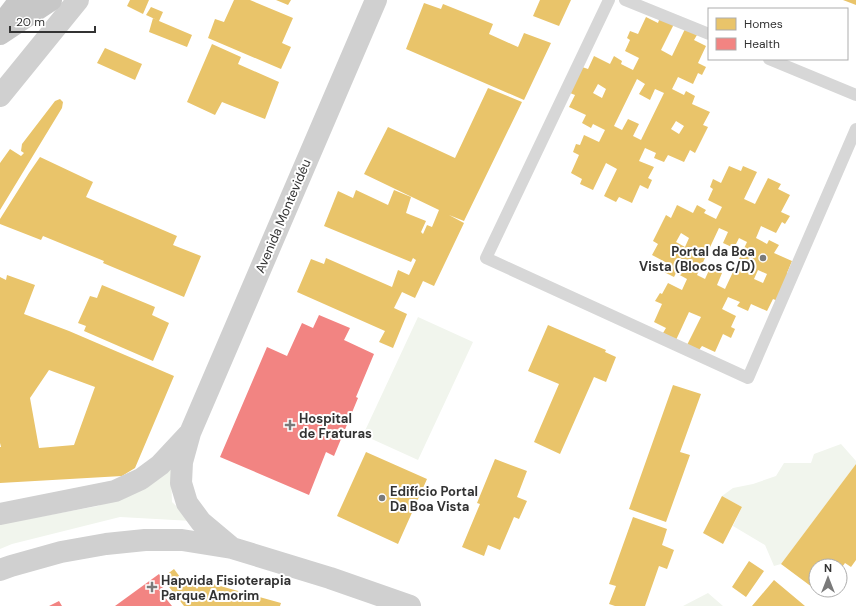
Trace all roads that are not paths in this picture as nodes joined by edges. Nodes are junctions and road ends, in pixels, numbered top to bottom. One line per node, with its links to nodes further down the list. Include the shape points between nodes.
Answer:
1 (20, 0): 7 (highway)
2 (51, 0): 8 (highway)
3 (78, 0): 12 (main road)
4 (376, 0): 14 (main road, Avenida Montevidéu)
5 (608, 0): 13 (lane, via 486,258 748,378)
6 (625, 0): 9 (lane)
7 (0, 26)
8 (0, 34)
9 (708, 34)
10 (771, 60): 11 (lane)
11 (856, 94)
12 (0, 96)
13 (856, 129)
14 (190, 432): 15 (main road, Avenida Montevidéu, via 160,465 141,479 115,491); 16 (main road, Avenida Montevidéu, via 182,462 181,483 187,503 201,522)
15 (0, 514)
16 (232, 548): 17 (main road, via 182,540 145,540 61,552); 18 (main road, via 330,578)
17 (0, 570)
18 (371, 600): 19 (main road)
19 (410, 606)

